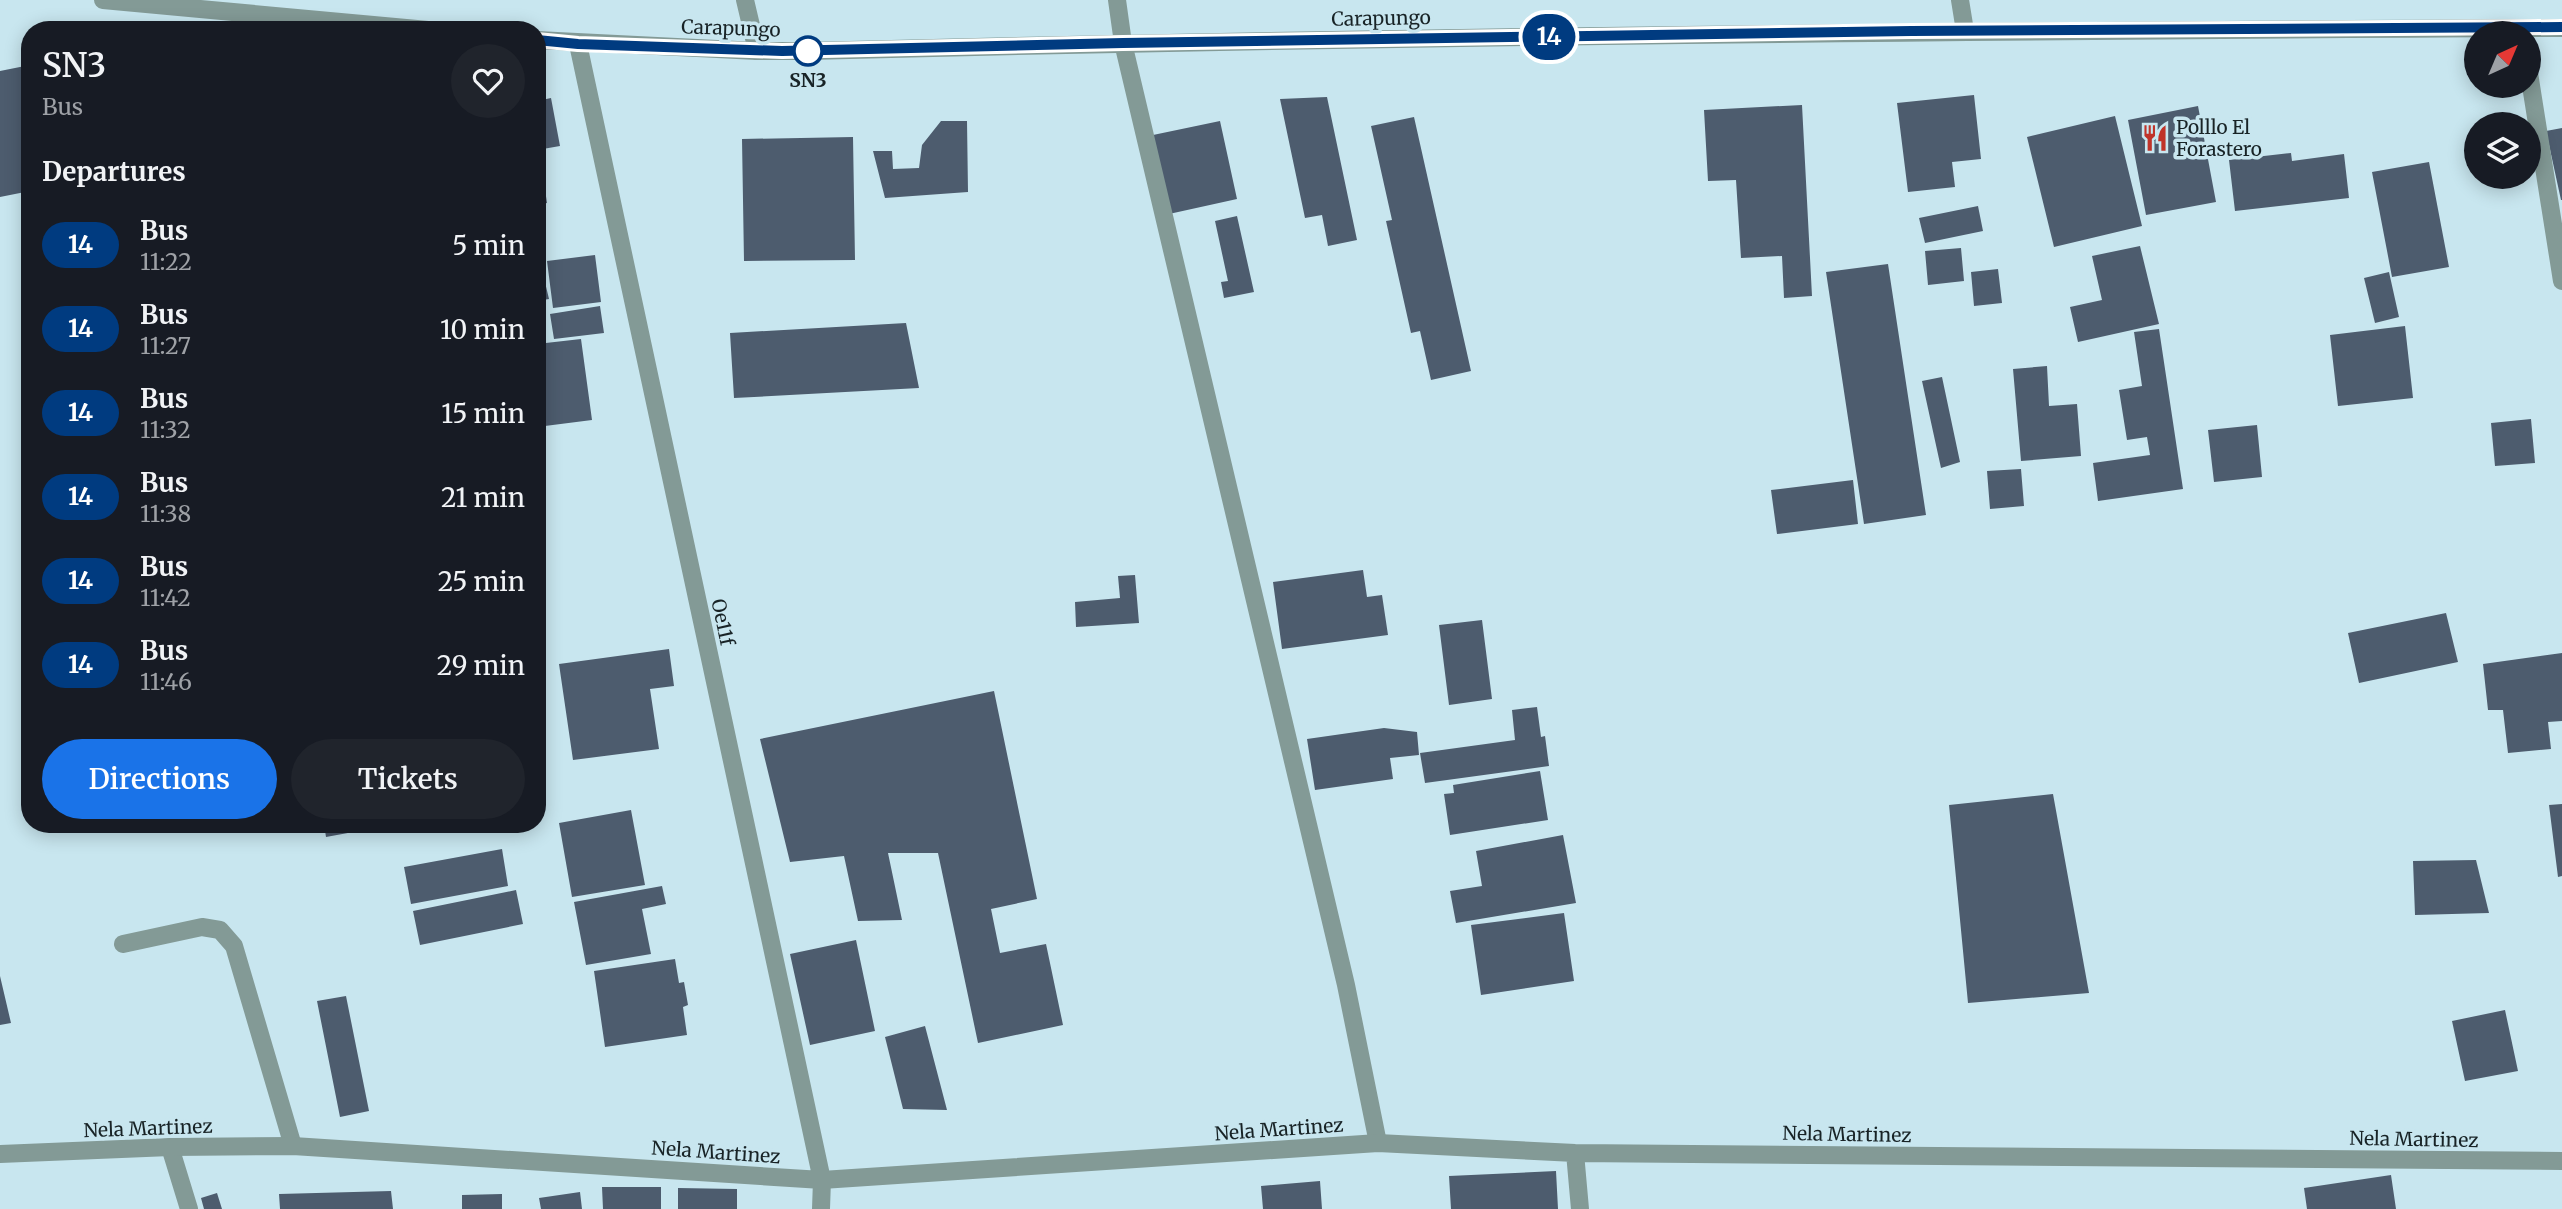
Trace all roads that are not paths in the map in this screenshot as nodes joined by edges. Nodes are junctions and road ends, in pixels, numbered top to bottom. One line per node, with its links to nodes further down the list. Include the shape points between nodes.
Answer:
1 (103, 0): 5 (street)
2 (745, 0): 13 (street)
3 (1116, 0): 11 (street)
4 (1960, 0): 8 (street)
5 (330, 21)
6 (2562, 27): 7 (street, Carapungo)
7 (2541, 29)
8 (1965, 31): 9 (street, Carapungo); 11 (street, Carapungo)
9 (2464, 31)
10 (546, 41): 12 (street, Carapungo)
11 (1123, 43): 13 (street, Carapungo); 17 (street, via 1346,985)
12 (578, 44): 13 (street, Carapungo); 23 (street, Oe11f)
13 (757, 51)
14 (2533, 98): 15 (street)
15 (2562, 281)
16 (123, 944): 18 (street, via 202,927 220,930 234,946)
17 (1378, 1143): 20 (street, Nela Martinez); 23 (street, Nela Martinez)
18 (293, 1146): 19 (street, Nela Martinez); 23 (street, Nela Martinez)
19 (170, 1147): 21 (street, Nela Martinez); 24 (street)
20 (1575, 1153): 22 (street, Nela Martinez); 26 (street)
21 (0, 1154)
22 (2562, 1161)
23 (822, 1180): 25 (street, Oe11f)
24 (189, 1209)
25 (821, 1209)
26 (1580, 1209)

